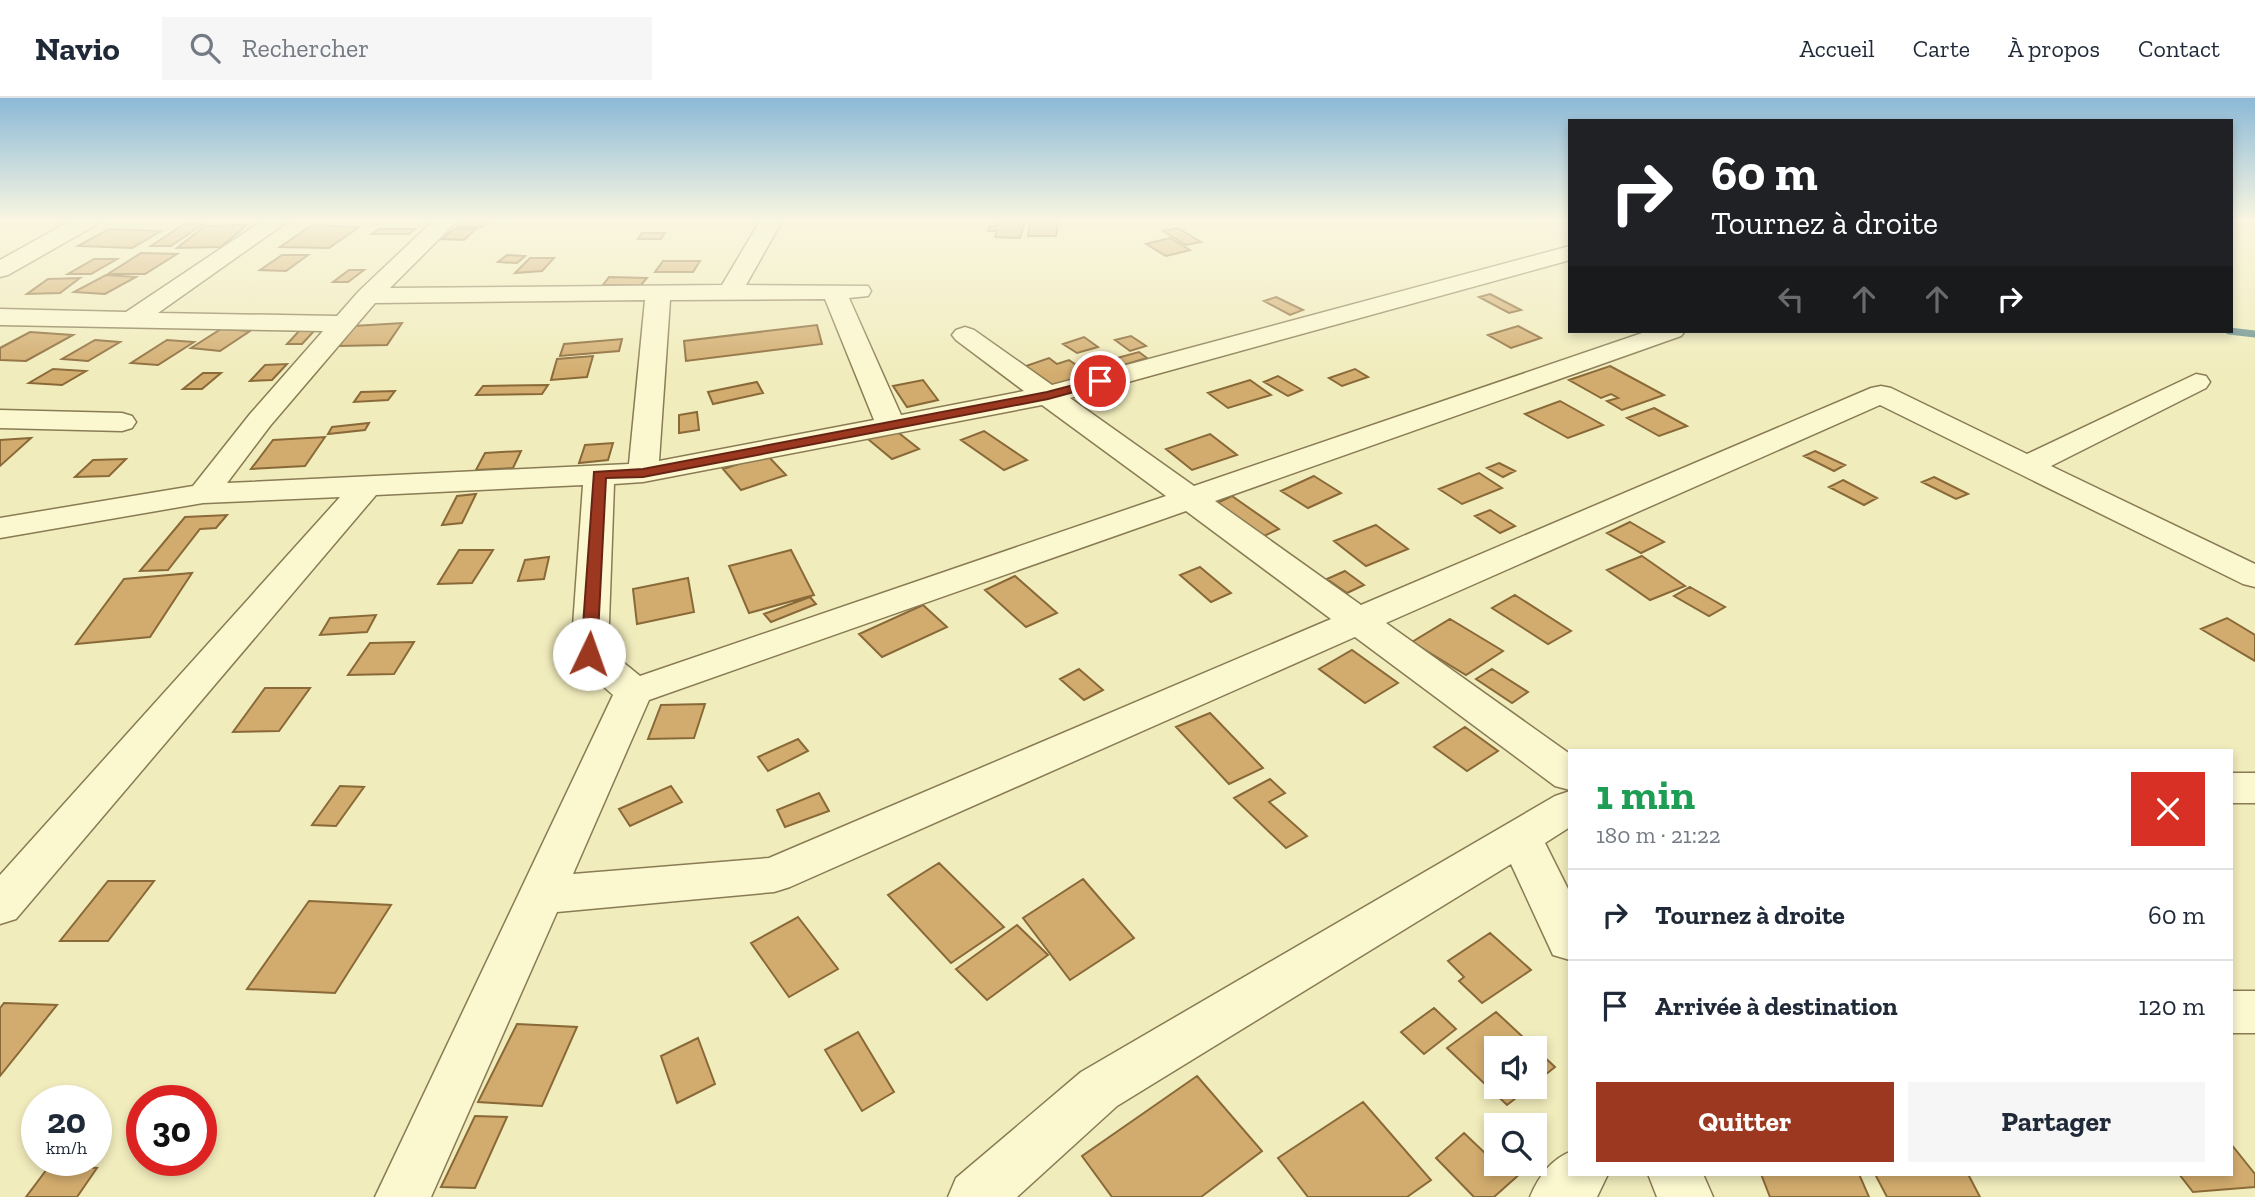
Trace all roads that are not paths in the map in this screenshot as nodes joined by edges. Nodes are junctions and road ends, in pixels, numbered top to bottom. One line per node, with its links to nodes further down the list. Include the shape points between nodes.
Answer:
1 (201, 272): 9 (street)
2 (393, 272): 7 (street)
3 (741, 272): 5 (street)
4 (1499, 272): 14 (street)
5 (730, 292): 6 (street); 17 (street, via 846,291)
6 (658, 293): 7 (street); 19 (street)
7 (368, 296): 10 (street)
8 (0, 317): 9 (street)
9 (131, 320): 10 (street)
10 (344, 324): 22 (street, via 260,420)
11 (1666, 333): 23 (street)
12 (965, 335): 14 (street)
13 (2196, 382): 18 (street)
14 (1048, 395): 17 (street); 23 (street)
15 (0, 419): 16 (street)
16 (122, 422)
17 (891, 425): 19 (street)
18 (2027, 466): 25 (street); 26 (street, via 1881,394)
19 (643, 473): 20 (street)
20 (599, 475): 21 (street); 27 (street, via 589,654)
21 (367, 486): 22 (street); 34 (street)
22 (203, 495): 24 (street)
23 (1190, 498): 26 (street); 27 (street)
24 (0, 528)
25 (2255, 577)
26 (1358, 621): 28 (street); 33 (street, via 774,875)
27 (634, 692): 33 (street)
28 (1568, 774)
29 (2233, 788): 30 (street)
30 (2255, 788)
31 (1568, 808): 32 (street)
32 (1521, 838): 35 (street); 41 (street, via 1100,1089)
33 (541, 895): 40 (street)
34 (0, 906)
35 (1568, 937)
36 (2233, 1012): 37 (street)
37 (2255, 1012)
38 (1579, 1176): 42 (street)
39 (1676, 1176): 43 (street)
40 (403, 1197)
41 (976, 1197)
42 (1558, 1197)
43 (1685, 1197)

